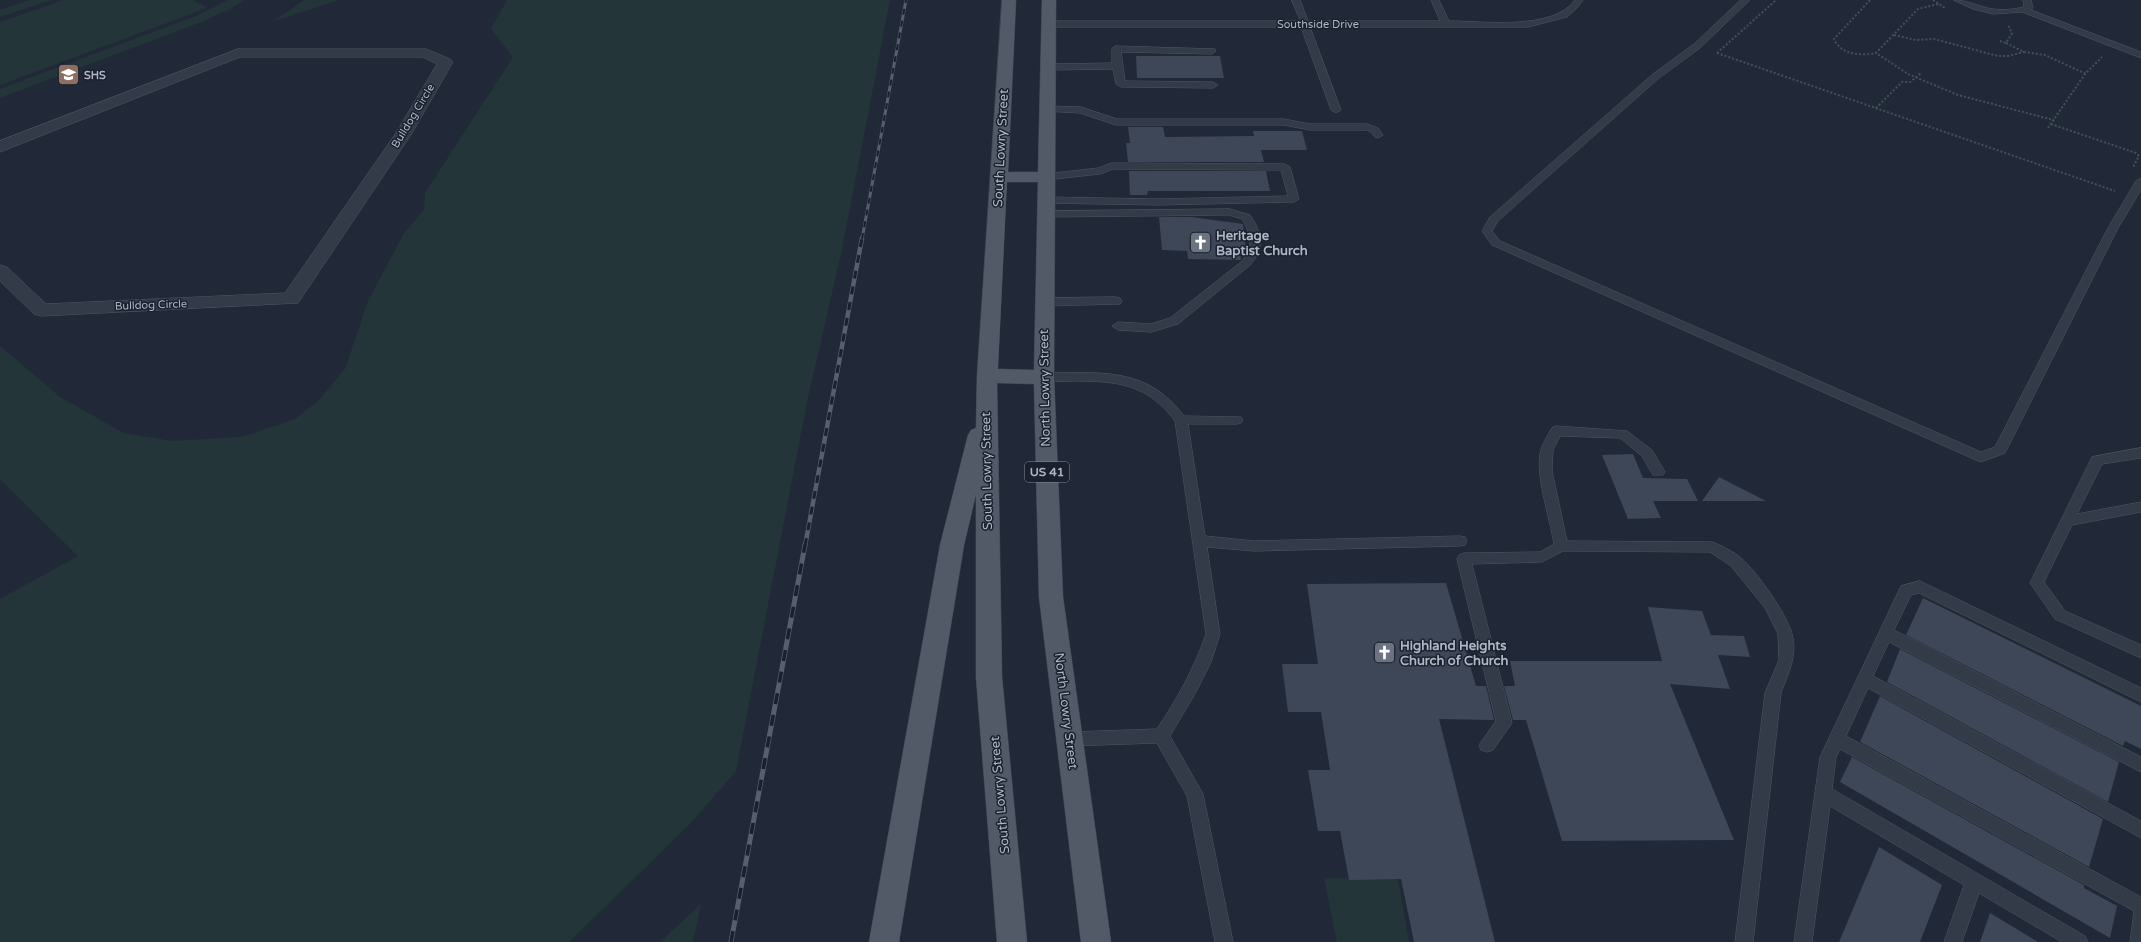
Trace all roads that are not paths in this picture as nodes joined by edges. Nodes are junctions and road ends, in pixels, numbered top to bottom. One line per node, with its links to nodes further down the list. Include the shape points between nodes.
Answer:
1 (1009, 0): 22 (main road, South Lowry Street)
2 (1049, 0): 10 (main road, North Lowry Street / US 41)
3 (1296, 0): 11 (lane)
4 (1435, 0): 12 (lane)
5 (1579, 0): 12 (lane, Southside Drive, via 1572,12 1560,18 1528,24)
6 (1746, 0): 24 (lane, via 1697,46 1656,76 1499,214 1487,231 1496,243 1981,457 2000,450 2113,228)
7 (1958, 0): 9 (lane, via 1983,10 2011,13)
8 (2027, 0): 9 (lane, via 2029,8)
9 (2024, 10): 14 (lane)
10 (1048, 24): 11 (lane, Southside Drive); 16 (main road, North Lowry Street / US 41)
11 (1304, 24): 12 (lane, Southside Drive); 19 (lane)
12 (1446, 25)
13 (1212, 51): 15 (lane, via 1116,49)
14 (2141, 55)
15 (1117, 66): 16 (lane); 17 (lane, via 1121,84)
16 (1048, 67): 18 (main road, North Lowry Street / US 41)
17 (1213, 85)
18 (1047, 109): 20 (lane, via 1081,110 1116,122 1284,122 1310,127 1367,127 1375,130); 23 (main road, North Lowry Street / US 41)
19 (1336, 110)
20 (1378, 135)
21 (0, 147): 26 (street, Bulldog Circle, via 238,53 426,53 445,62 404,133 292,299 41,310)
22 (999, 177): 23 (main road); 30 (main road, South Lowry Street)
23 (1046, 177): 25 (main road, North Lowry Street / US 41); 25 (lane, via 1100,171 1112,166 1285,167 1294,199)
24 (2141, 181)
25 (1045, 207): 28 (main road, North Lowry Street / US 41); 29 (lane, via 1230,212 1246,217 1253,228 1256,247 1253,256 1174,321 1151,328)
26 (0, 271)
27 (1116, 301): 28 (lane)
28 (1044, 302): 31 (main road, North Lowry Street / US 41)
29 (1118, 326)
30 (987, 376): 31 (main road); 32 (main road, South Lowry Street)
31 (1044, 376): 33 (lane, via 1129,379 1156,392 1172,405); 47 (main road, North Lowry Street / US 41, via 1051,597)
32 (986, 403): 56 (main road, via 952,545); 57 (main road, South Lowry Street, via 989,677)
33 (1181, 420): 34 (lane); 39 (lane)
34 (1237, 420)
35 (2141, 453): 38 (lane, via 2097,460)
36 (1658, 472): 41 (lane, via 1647,453 1623,434 1556,431 1547,450 1545,471)
37 (2141, 507): 38 (lane)
38 (2068, 521): 43 (lane, via 2037,582 2060,615)
39 (1199, 541): 40 (lane, via 1254,546); 46 (lane, via 1213,634 1205,661 1186,699)
40 (1460, 541)
41 (1561, 546): 49 (lane, via 1542,557 1464,559 1504,723); 60 (lane, via 1712,547 1736,562 1770,604 1785,634 1786,660 1773,692)
42 (1886, 633): 44 (lane); 45 (lane, via 1906,590 1920,587); 50 (lane)
43 (2141, 652)
44 (1865, 679): 48 (lane); 52 (lane)
45 (2141, 695)
46 (1161, 736): 47 (lane); 59 (lane, via 1195,794)
47 (1070, 739): 58 (main road, North Lowry Street / US 41)
48 (1837, 739): 51 (lane, via 1828,758); 54 (lane)
49 (1487, 745)
50 (2141, 765)
51 (1823, 793): 53 (lane); 61 (lane)
52 (2141, 830)
53 (1974, 881): 62 (lane); 63 (lane)
54 (2141, 906)
55 (2141, 915): 64 (lane)
56 (884, 942)
57 (1012, 942)
58 (1096, 942)
59 (1224, 942)
60 (1744, 942)
61 (1802, 942)
62 (1953, 942)
63 (2079, 942)
64 (2139, 942)

